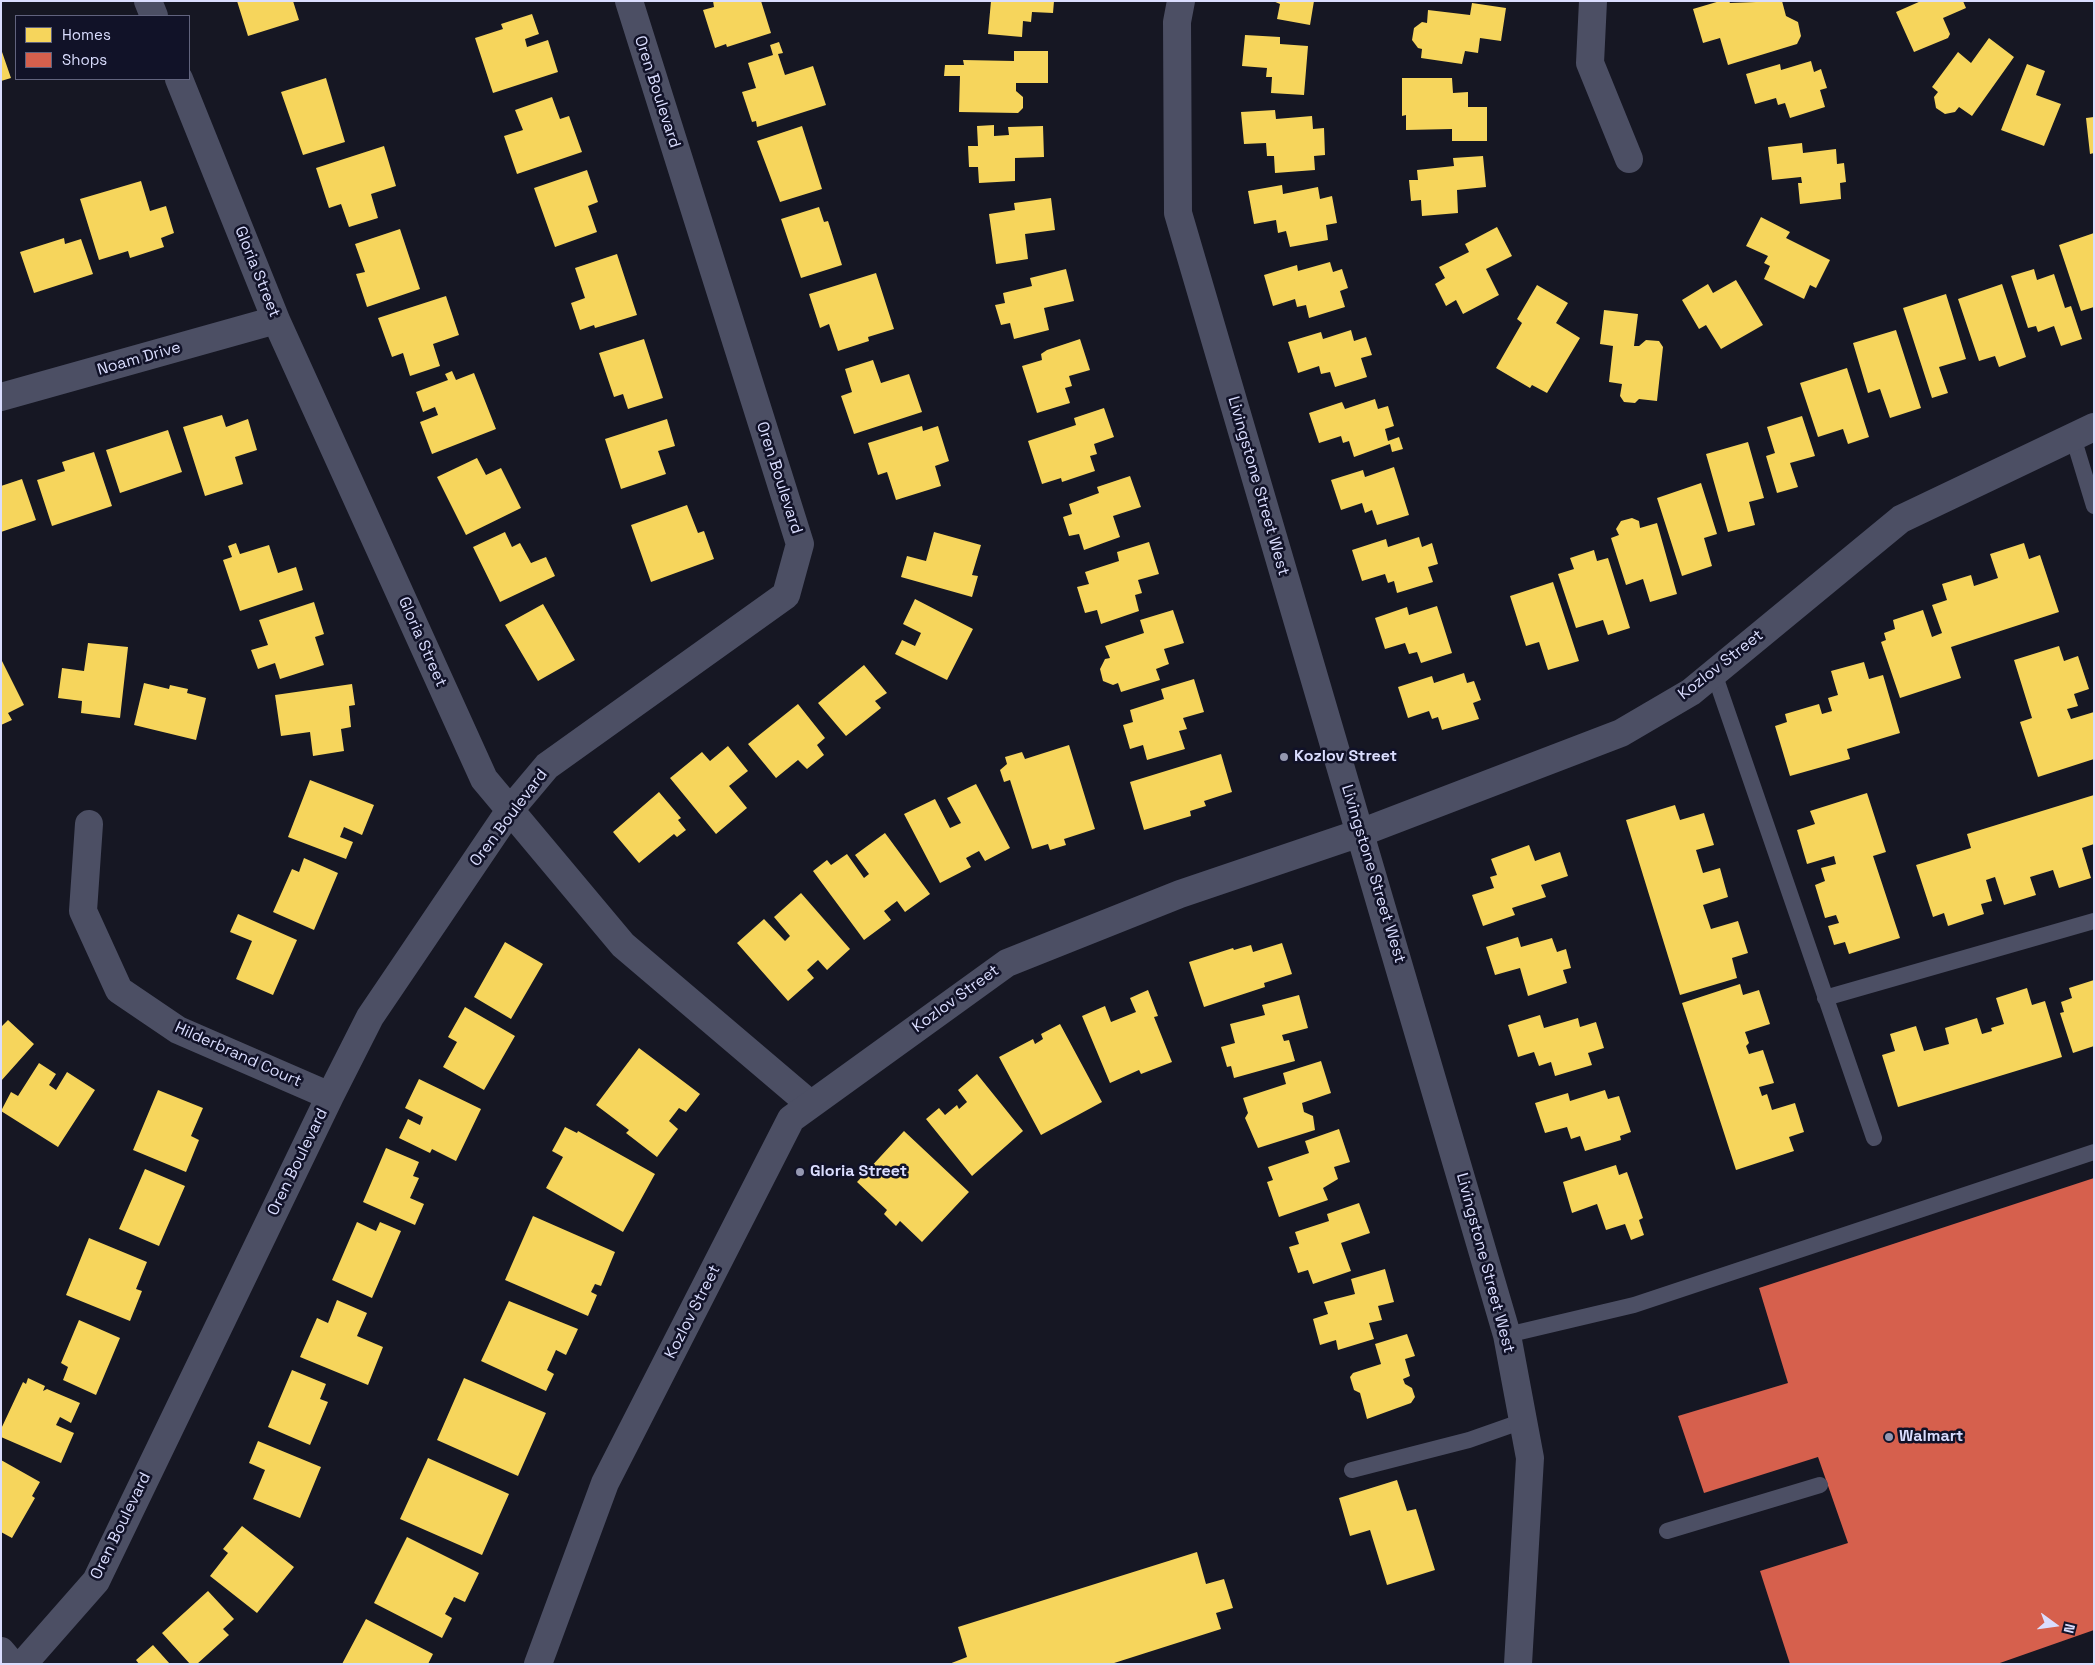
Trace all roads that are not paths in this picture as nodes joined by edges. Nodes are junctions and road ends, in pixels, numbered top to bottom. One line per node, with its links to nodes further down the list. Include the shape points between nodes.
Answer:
1 (148, 1): 5 (street)
2 (628, 1): 13 (street, Oren Boulevard, via 800,544 786,595 547,766)
3 (1181, 1): 15 (street, Livingstone Street West, via 1177,22 1178,213)
4 (1594, 1): 7 (street, via 1590,63)
5 (154, 15)
6 (179, 80): 8 (street, Gloria Street)
7 (1629, 159)
8 (276, 320): 9 (street, Noam Drive); 13 (street, Gloria Street, via 484,779)
9 (1, 397)
10 (2083, 432): 11 (lane); 12 (street, Kozlov Street, via 1901,519)
11 (2094, 506)
12 (1714, 673): 15 (street, Kozlov Street, via 1691,692 1621,733); 17 (lane)
13 (510, 810): 18 (street, Oren Boulevard, via 370,1017); 19 (street, Gloria Street, via 623,945)
14 (89, 824): 18 (street, Hilderbrand Court, via 83,911 119,990 178,1030)
15 (1360, 833): 19 (street, Kozlov Street, via 1180,894 1007,962); 22 (street, Livingstone Street West)
16 (2094, 921): 17 (lane)
17 (1825, 998): 20 (lane)
18 (330, 1096): 29 (street, Oren Boulevard, via 96,1581)
19 (810, 1104): 30 (street, Kozlov Street, via 791,1119 605,1483)
20 (1874, 1138)
21 (2094, 1152): 22 (lane, via 1634,1305)
22 (1507, 1335): 23 (street, Livingstone Street West)
23 (1523, 1421): 24 (lane, via 1469,1440); 31 (street, Livingstone Street West, via 1530,1458)
24 (1352, 1470)
25 (1820, 1484): 26 (lane)
26 (1666, 1532)
27 (1, 1651): 28 (street)
28 (12, 1664)
29 (23, 1664)
30 (538, 1664)
31 (1518, 1664)

